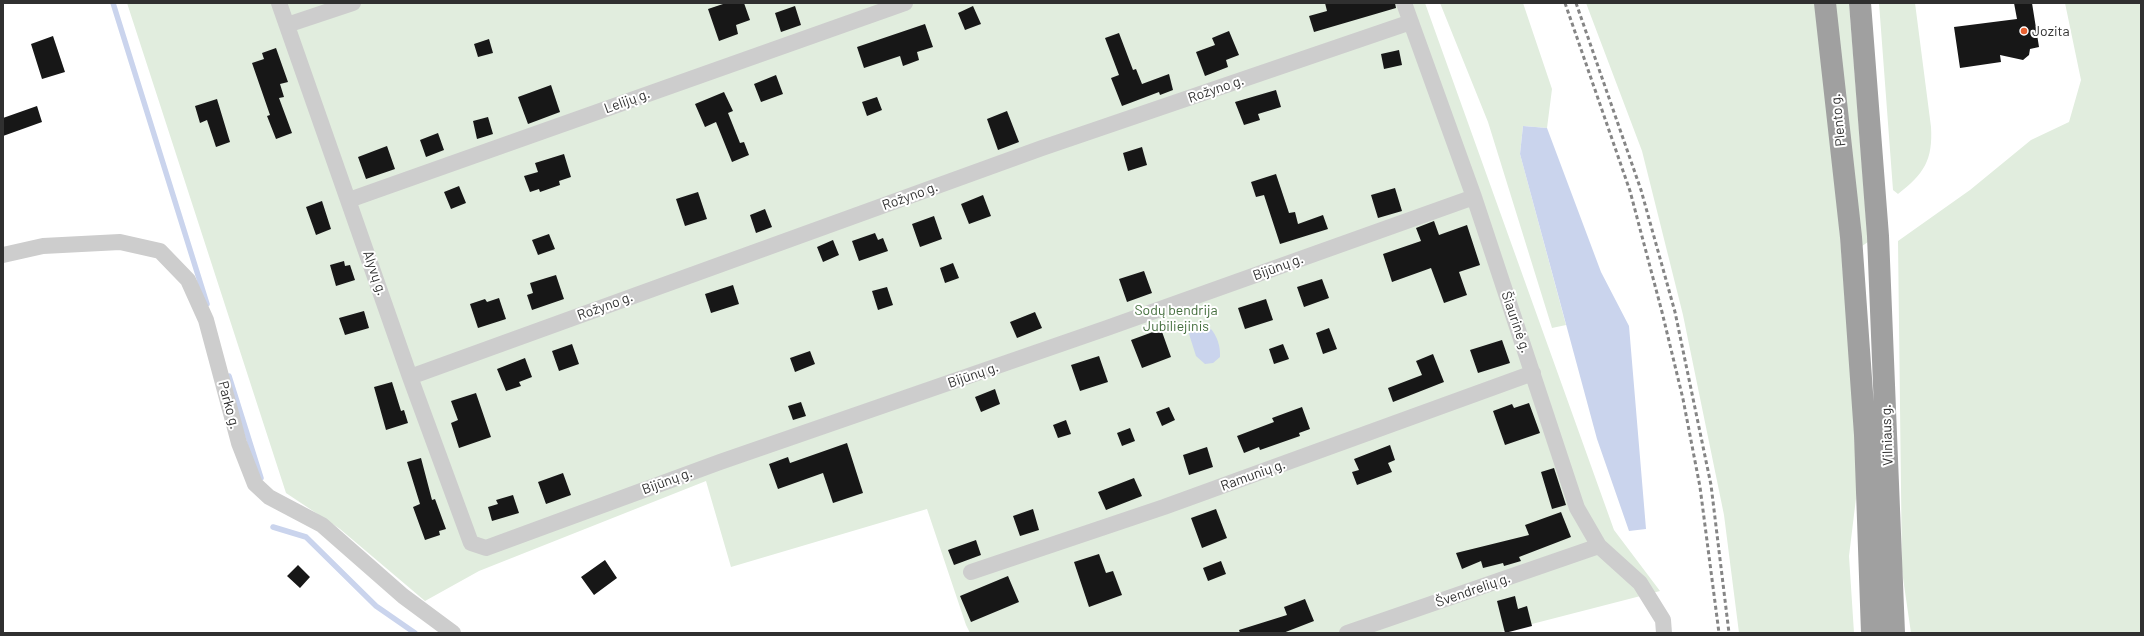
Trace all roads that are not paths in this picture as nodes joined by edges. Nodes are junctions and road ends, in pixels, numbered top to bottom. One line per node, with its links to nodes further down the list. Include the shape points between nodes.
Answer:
1 (279, 3): 8 (street, Alyvų g.)
2 (353, 3): 8 (street)
3 (905, 3): 10 (street, Lelijų g.)
4 (1404, 3): 7 (street, Šiaurinė g.)
5 (1825, 3): 11 (highway, Plento g.)
6 (1860, 3): 22 (highway, Vilniaus g., via 1878,236)
7 (1411, 22): 9 (street, Šiaurinė g.); 14 (street, Rožyno g., via 1042,148)
8 (287, 25): 10 (street, Alyvų g.)
9 (1474, 197): 13 (street, Šiaurinė g.); 15 (street, Bijūnų g., via 1114,326 720,462 486,548)
10 (349, 200): 14 (street, Alyvų g.)
11 (1851, 237): 21 (highway, Vilniaus g., via 1865,435)
12 (3, 255): 19 (street, Parko g., via 43,246 120,242 160,251 188,280 206,320 239,442 255,484 269,497 322,525 403,596)
13 (1534, 373): 16 (street, Šiaurinė g., via 1577,508); 17 (street, Ramunių g., via 1164,507)
14 (410, 377): 15 (street, Alyvų g.)
15 (471, 542)
16 (1599, 546): 18 (street, Šiaurinė g., via 1640,583); 20 (street, Švendrelių g.)
17 (971, 572)
18 (1663, 626)
19 (453, 633)
20 (1347, 633)
21 (1872, 633)
22 (1894, 633)

